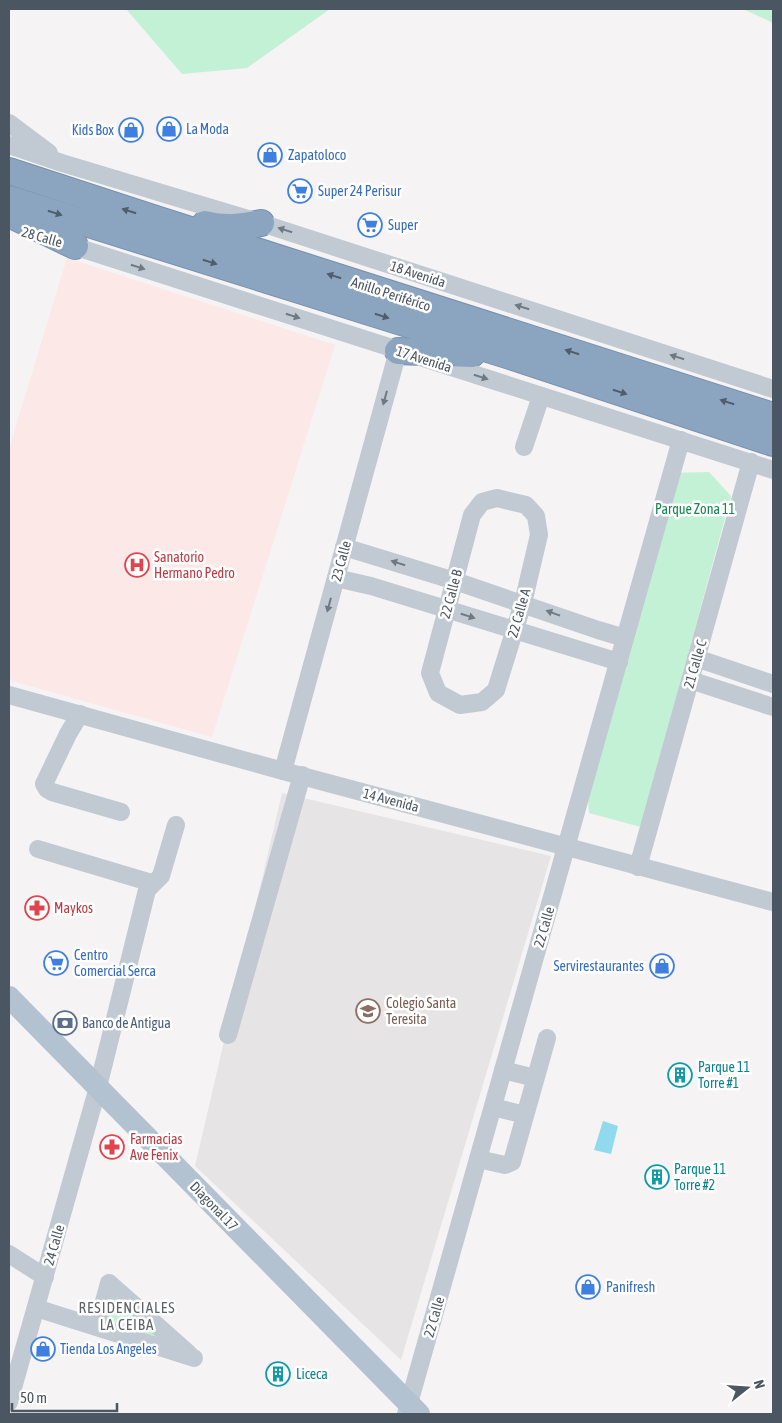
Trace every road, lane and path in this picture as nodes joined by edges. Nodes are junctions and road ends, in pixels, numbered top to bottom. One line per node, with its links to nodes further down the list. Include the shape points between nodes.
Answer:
1 (9, 123): 3 (street)
2 (9, 145): 3 (street)
3 (62, 163): 8 (street, 18 Avenida)
4 (9, 170): 7 (highway, Anillo Periférico, one-way to 4)
5 (9, 199): 12 (highway, Anillo Periférico, one-way to 12)
6 (9, 214): 10 (highway)
7 (156, 219): 8 (highway, via 182,219 224,228); 15 (highway, Anillo Periférico, one-way to 7)
8 (261, 223): 13 (street, 18 Avenida, one-way to 8)
9 (9, 227): 10 (street, 28 Calle)
10 (75, 246): 11 (street, 17 Avenida, one-way to 11)
11 (398, 351): 12 (highway); 14 (street, 17 Avenida, one-way to 14); 22 (street, 23 Calle, one-way to 22)
12 (510, 356): 17 (highway, Anillo Periférico, one-way to 17)
13 (773, 389)
14 (541, 396): 16 (street, 17 Avenida); 18 (street)
15 (773, 416)
16 (681, 440): 19 (street, 17 Avenida); 28 (street, 22 Calle)
17 (773, 443)
18 (524, 447)
19 (751, 462): 20 (street, 17 Avenida); 29 (street, 21 Calle C)
20 (773, 470)
21 (539, 535): 24 (street, 22 Calle B, via 536,516 526,505 497,498 482,502 472,515); 25 (street, 22 Calle A)
22 (344, 547): 23 (street, 23 Calle); 24 (street, one-way to 22)
23 (336, 578): 26 (street); 37 (street, 23 Calle, one-way to 37)
24 (455, 581): 25 (street); 26 (street, 22 Calle B)
25 (523, 603): 27 (street, 22 Calle A); 28 (street, one-way to 25)
26 (447, 610): 27 (street, one-way to 27); 33 (street, 22 Calle B, via 430,673 438,693 460,705 482,702)
27 (514, 630): 30 (street); 33 (street, 22 Calle A)
28 (625, 638): 30 (street, 22 Calle)
29 (696, 658): 31 (street, 21 Calle C); 32 (street)
30 (618, 662): 41 (street, 22 Calle)
31 (690, 680): 35 (street); 43 (street, 21 Calle C)
32 (773, 684)
33 (496, 690)
34 (9, 694): 36 (street, 14 Avenida)
35 (773, 707)
36 (80, 714): 37 (street, 14 Avenida); 39 (street, via 44,784 52,792)
37 (283, 771): 38 (street, 14 Avenida)
38 (302, 775): 41 (street, 14 Avenida); 47 (street)
39 (121, 812)
40 (176, 825): 44 (street, 24 Calle, via 161,876)
41 (566, 847): 43 (street, 14 Avenida); 49 (street, 22 Calle)
42 (38, 849): 44 (street)
43 (638, 867): 45 (street, 14 Avenida)
44 (152, 883): 51 (street, 24 Calle, via 147,890)
45 (773, 902)
46 (9, 997): 51 (main road, Diagonal 17)
47 (228, 1036)
48 (547, 1038): 50 (street)
49 (503, 1070): 50 (street); 52 (street, 22 Calle)
50 (535, 1078): 53 (street)
51 (98, 1087): 56 (street, 24 Calle); 61 (main road, Diagonal 17)
52 (493, 1107): 53 (street); 54 (street, 22 Calle)
53 (525, 1115): 54 (street, via 512,1162 505,1165)
54 (478, 1160): 61 (street, 22 Calle)
55 (9, 1254): 56 (street)
56 (45, 1277): 57 (street, 24 Calle)
57 (36, 1308): 58 (street); 59 (street, 24 Calle)
58 (97, 1327): 58 (street, via 109,1283 194,1358)
59 (13, 1370): 60 (street, 24 Calle)
60 (9, 1402)
61 (411, 1411)

